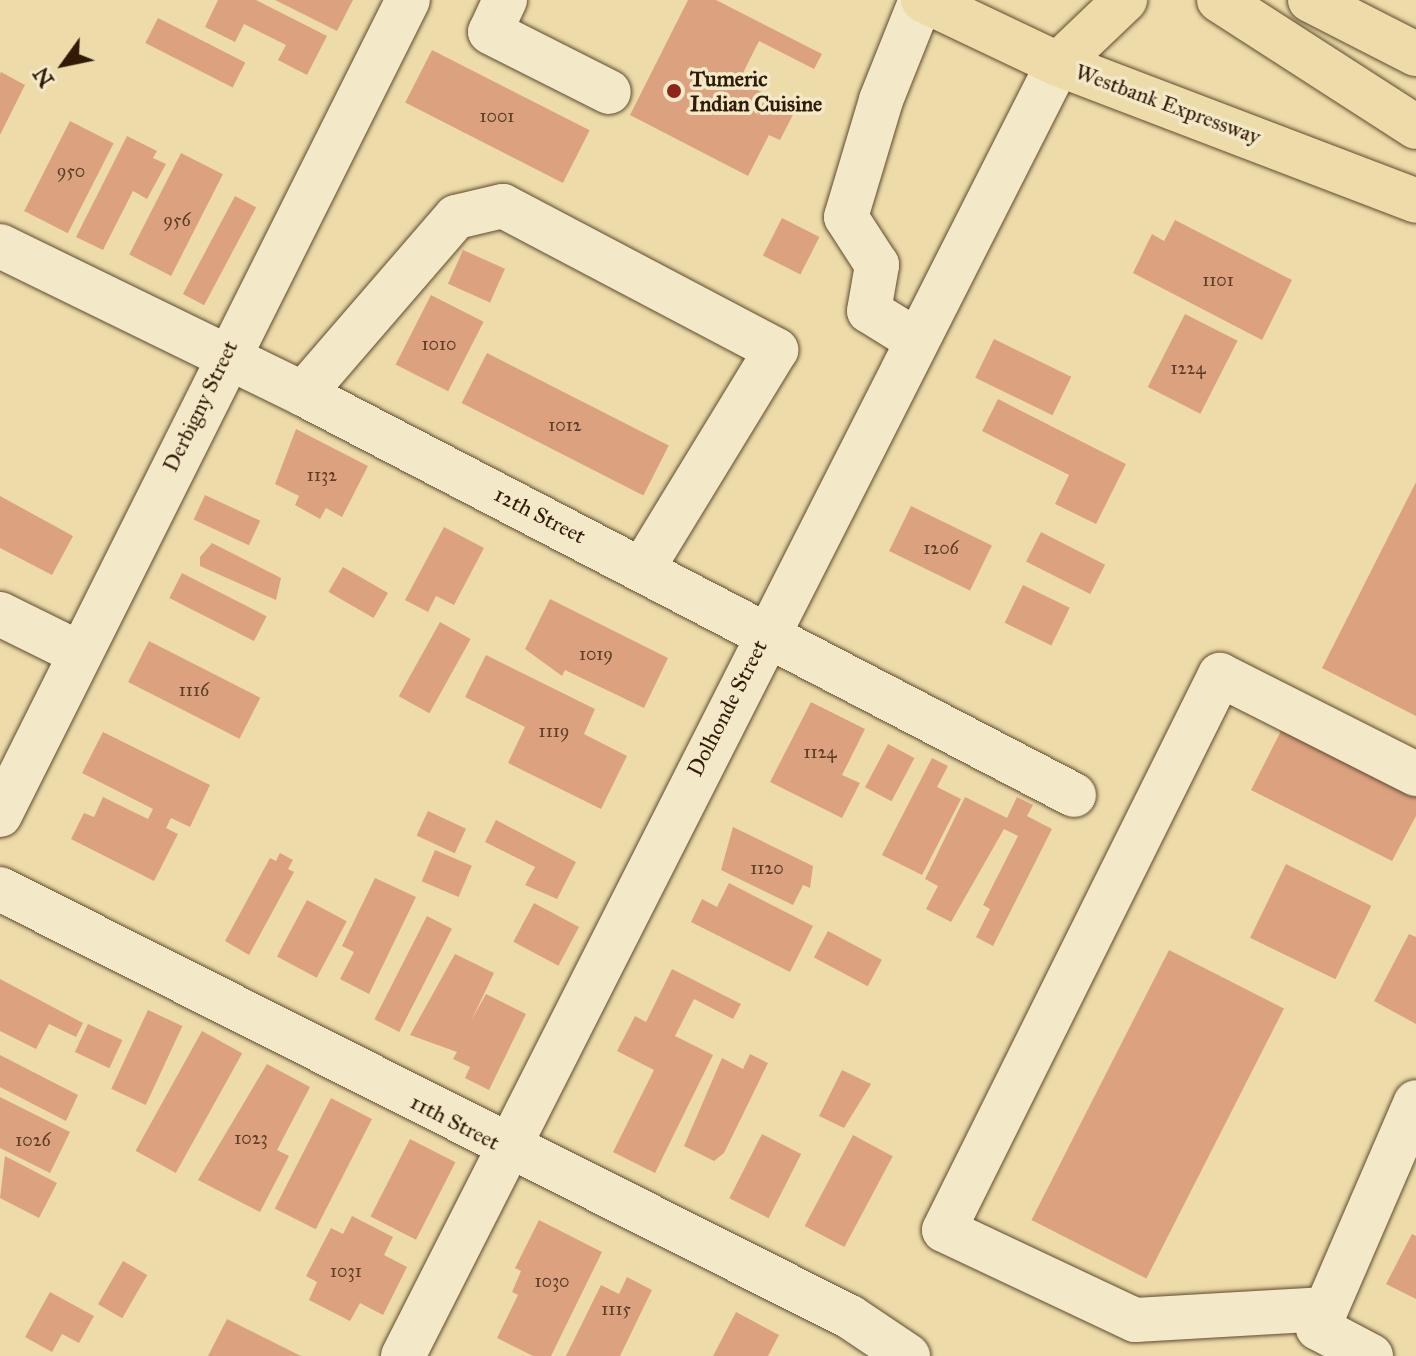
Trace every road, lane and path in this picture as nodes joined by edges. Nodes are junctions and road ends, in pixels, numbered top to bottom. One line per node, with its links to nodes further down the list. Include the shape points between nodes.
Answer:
1 (408, 0): 14 (street, Derbigny Street)
2 (505, 0): 9 (street, via 490,32)
3 (922, 0): 8 (main road, Westbank Expressway); 13 (street, via 881,100 846,217 877,265 869,311)
4 (1125, 0): 8 (main road)
5 (1219, 0): 10 (main road)
6 (1310, 0): 7 (main road)
7 (1416, 54)
8 (1058, 64): 11 (main road, Westbank Expressway); 13 (street, Dolhonde Street)
9 (609, 92)
10 (1416, 127)
11 (1416, 201)
12 (0, 246): 14 (street, 12th Street)
13 (916, 340): 18 (street, Dolhonde Street)
14 (223, 359): 15 (street, 12th Street); 19 (street, Derbigny Street)
15 (303, 394): 16 (street, 12th Street); 16 (street, via 456,217 503,206 776,350)
16 (643, 568): 18 (street, 12th Street)
17 (0, 614): 19 (street)
18 (765, 634): 21 (street, 12th Street); 25 (street, Dolhonde Street)
19 (79, 653): 22 (street, Derbigny Street)
20 (1416, 774): 26 (street, via 1220,675 944,1230 1135,1320)
21 (1074, 795)
22 (0, 815)
23 (0, 889): 25 (street, 11th Street)
24 (1416, 1102): 26 (street)
25 (506, 1148): 27 (street, 11th Street, via 850,1317); 28 (street, Dolhonde Street)
26 (1326, 1309): 29 (street, via 1318,1328)
27 (903, 1355)
28 (403, 1356)
29 (1371, 1356)

